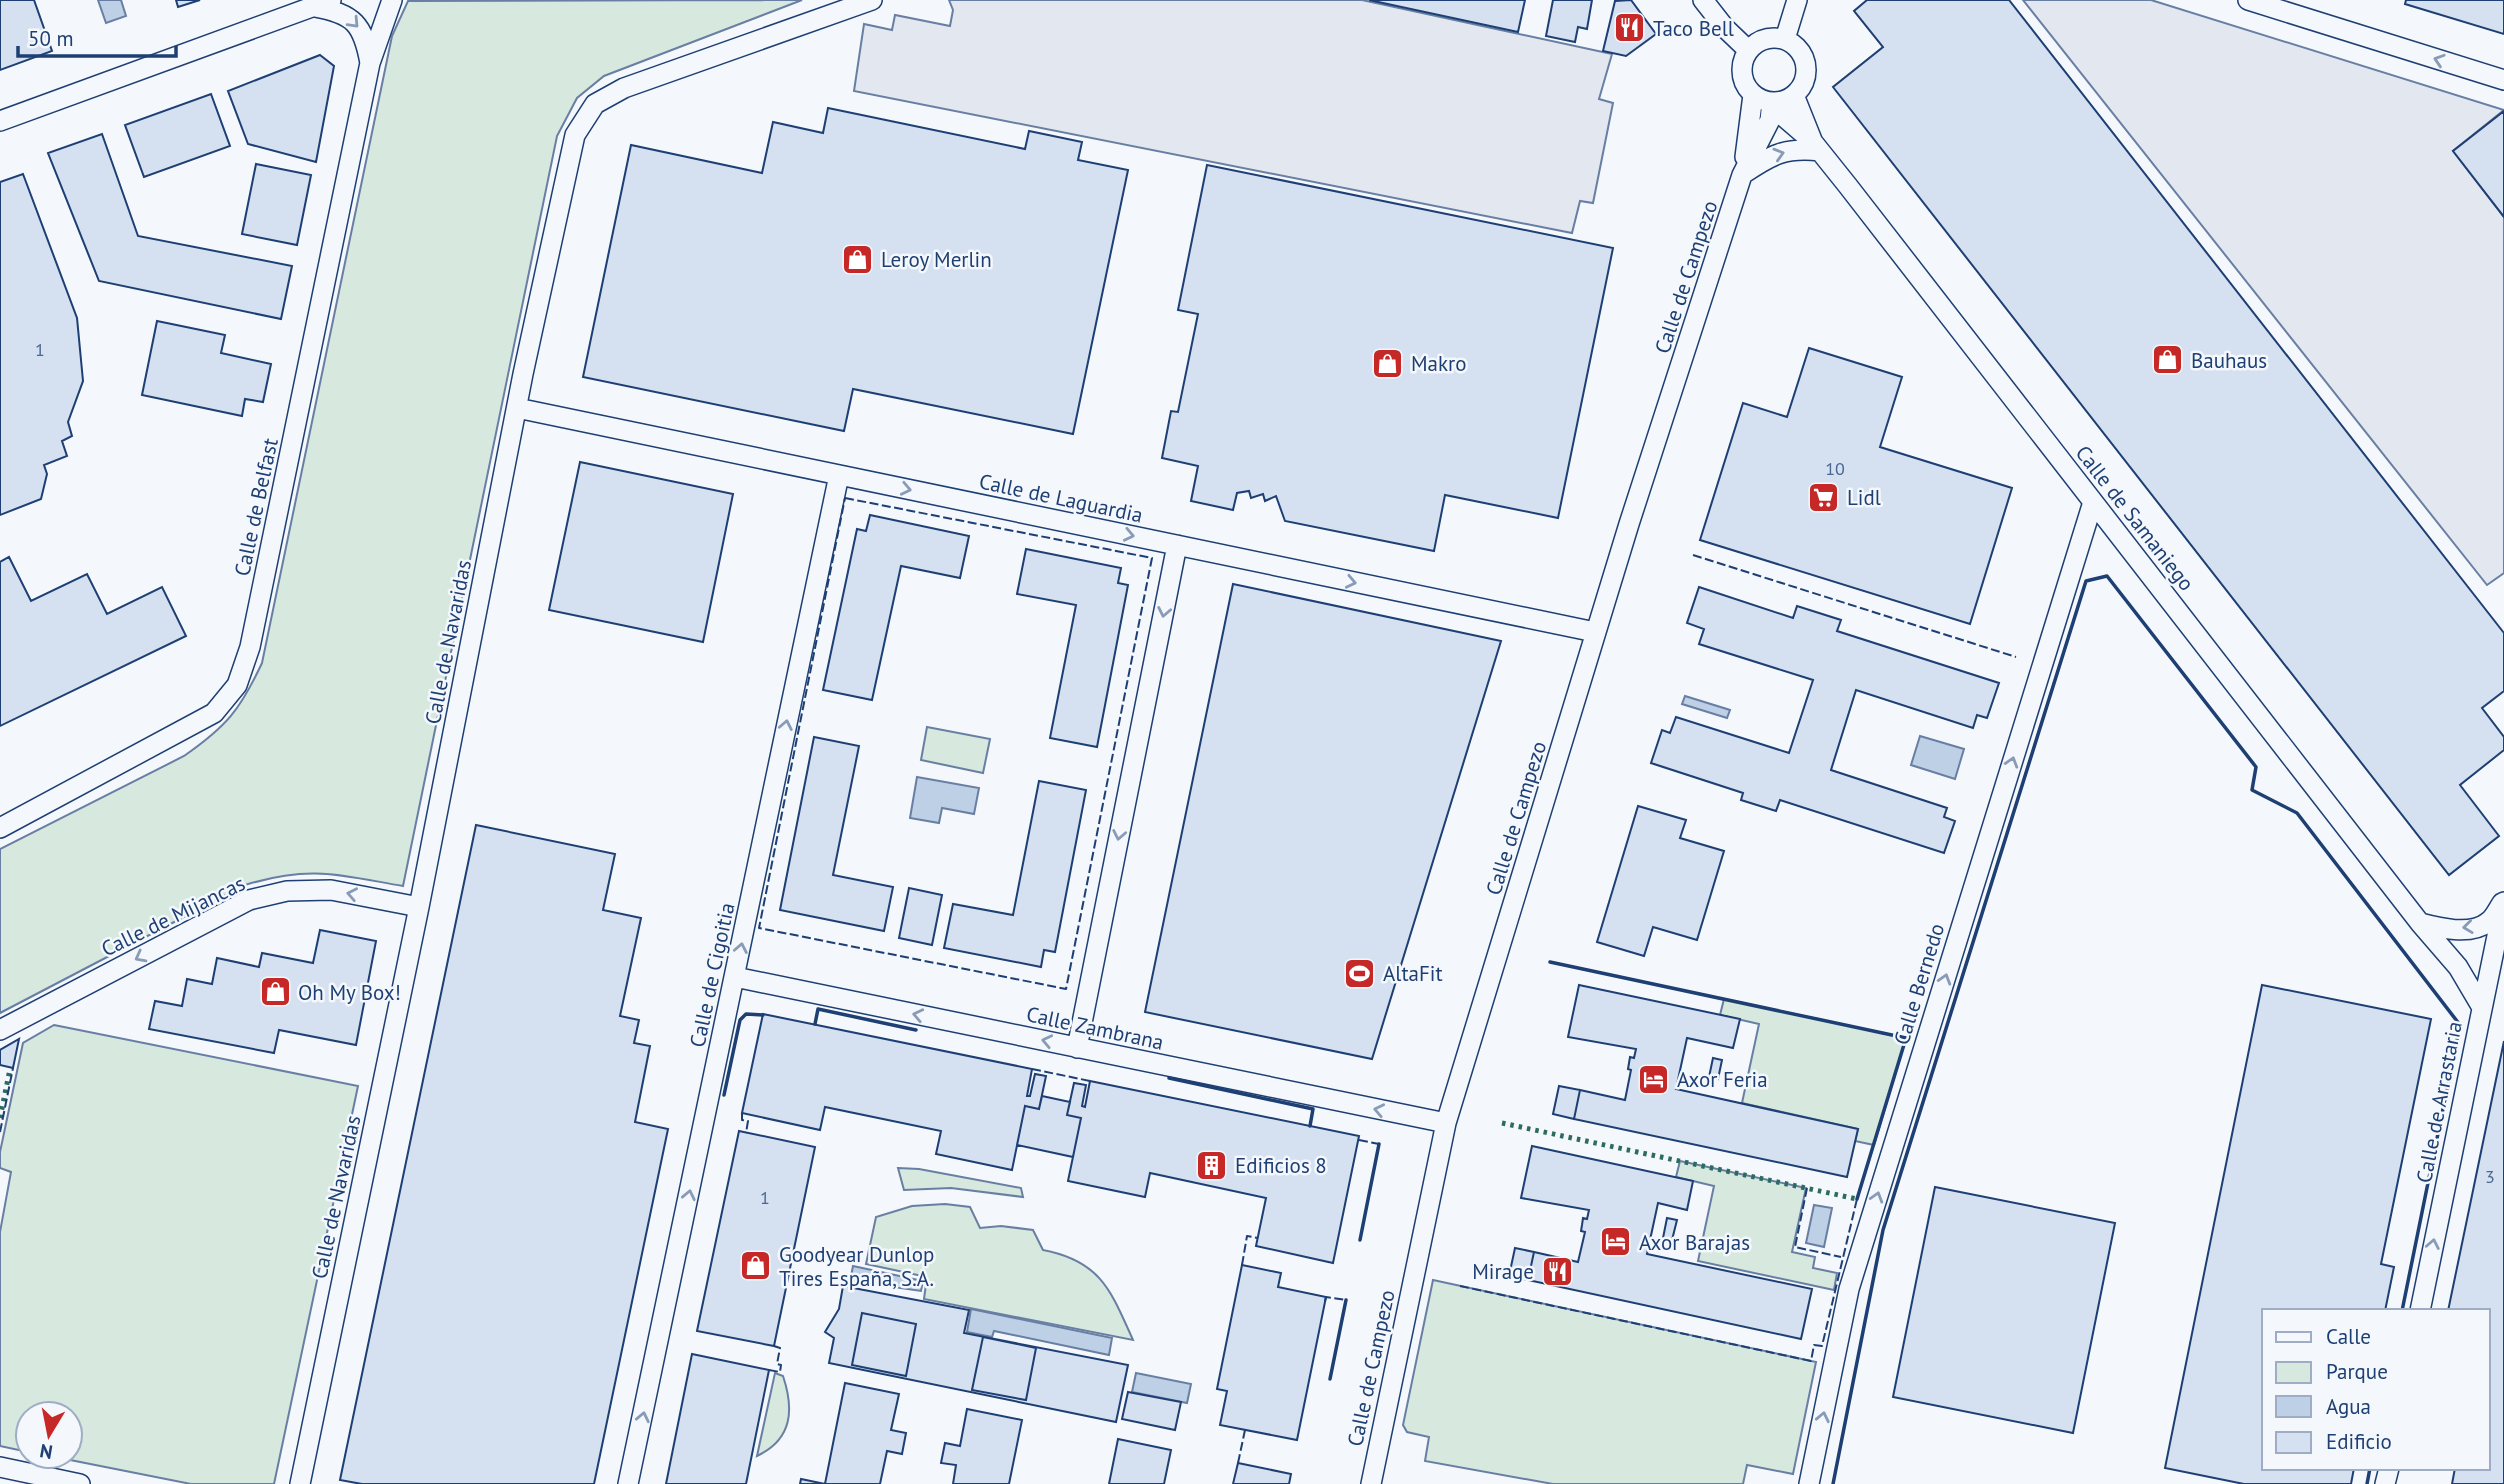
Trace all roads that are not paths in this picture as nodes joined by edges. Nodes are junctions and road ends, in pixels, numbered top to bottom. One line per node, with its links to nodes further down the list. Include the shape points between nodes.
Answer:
1 (392, 0): 9 (street, Calle de Belfast)
2 (872, 0): 16 (street, Calle de Navaridas, via 624,88 595,104 575,135)
3 (1703, 0): 8 (street)
4 (1797, 0): 7 (street)
5 (2248, 0): 10 (street, one-way to 5)
6 (323, 3): 9 (street, Calle de Belfast, one-way to 9, via 358,26); 13 (street)
7 (1786, 39): 8 (street, via 1768,38); 11 (street, via 1805,61 1807,73)
8 (1748, 50): 12 (street, via 1742,76)
9 (370, 63): 21 (street, Calle de Belfast, via 250,647 237,685 214,713)
10 (2504, 80)
11 (1794, 95): 12 (street); 14 (street, Calle de Samaniego)
12 (1767, 100): 14 (street, Calle de Samaniego); 15 (street, Calle de Campezo)
13 (0, 121)
14 (1816, 146): 15 (street, one-way to 14, via 1774,153); 18 (street, Calle de Samaniego)
15 (1742, 175): 20 (street, Calle de Campezo)
16 (517, 408): 17 (street, Calle de Laguardia); 23 (street, Calle de Navaridas)
17 (839, 475): 19 (street, Calle de Laguardia, one-way to 19); 27 (street, Calle de Cigoitia, one-way to 17)
18 (2093, 502): 24 (street, Calle de Samaniego); 38 (street, Calle Bernedo, one-way to 18, via 1849,1289)
19 (1177, 545): 20 (street, Calle de Laguardia, one-way to 20); 30 (street, one-way to 30)
20 (1595, 632): 31 (street, Calle de Campezo)
21 (0, 828)
22 (2504, 901): 24 (street, one-way to 24, via 2489,922 2476,928); 25 (street, Calle de Arrastaria)
23 (419, 907): 29 (street, Calle de Mijancas, one-way to 29, via 331,890 288,891 249,900); 35 (street, Calle de Navaridas)
24 (2420, 923): 26 (street, Calle de Samaniego)
25 (2492, 960): 26 (street, via 2474,968); 28 (street, Calle de Arrastaria)
26 (2458, 967): 28 (street, Calle de Samaniego)
27 (735, 977): 30 (street, Calle Zambrana, one-way to 27); 36 (street, Calle de Cigoitia, one-way to 27)
28 (2481, 1006): 32 (street, Calle de Arrastaria, one-way to 28)
29 (0, 1030)
30 (1077, 1048): 31 (street, Calle Zambrana, one-way to 30)
31 (1446, 1123): 37 (street, Calle de Campezo)
32 (2420, 1309)
33 (0, 1467): 34 (street)
34 (80, 1484)
35 (300, 1484)
36 (628, 1484)
37 (1371, 1484)
38 (1809, 1484)

